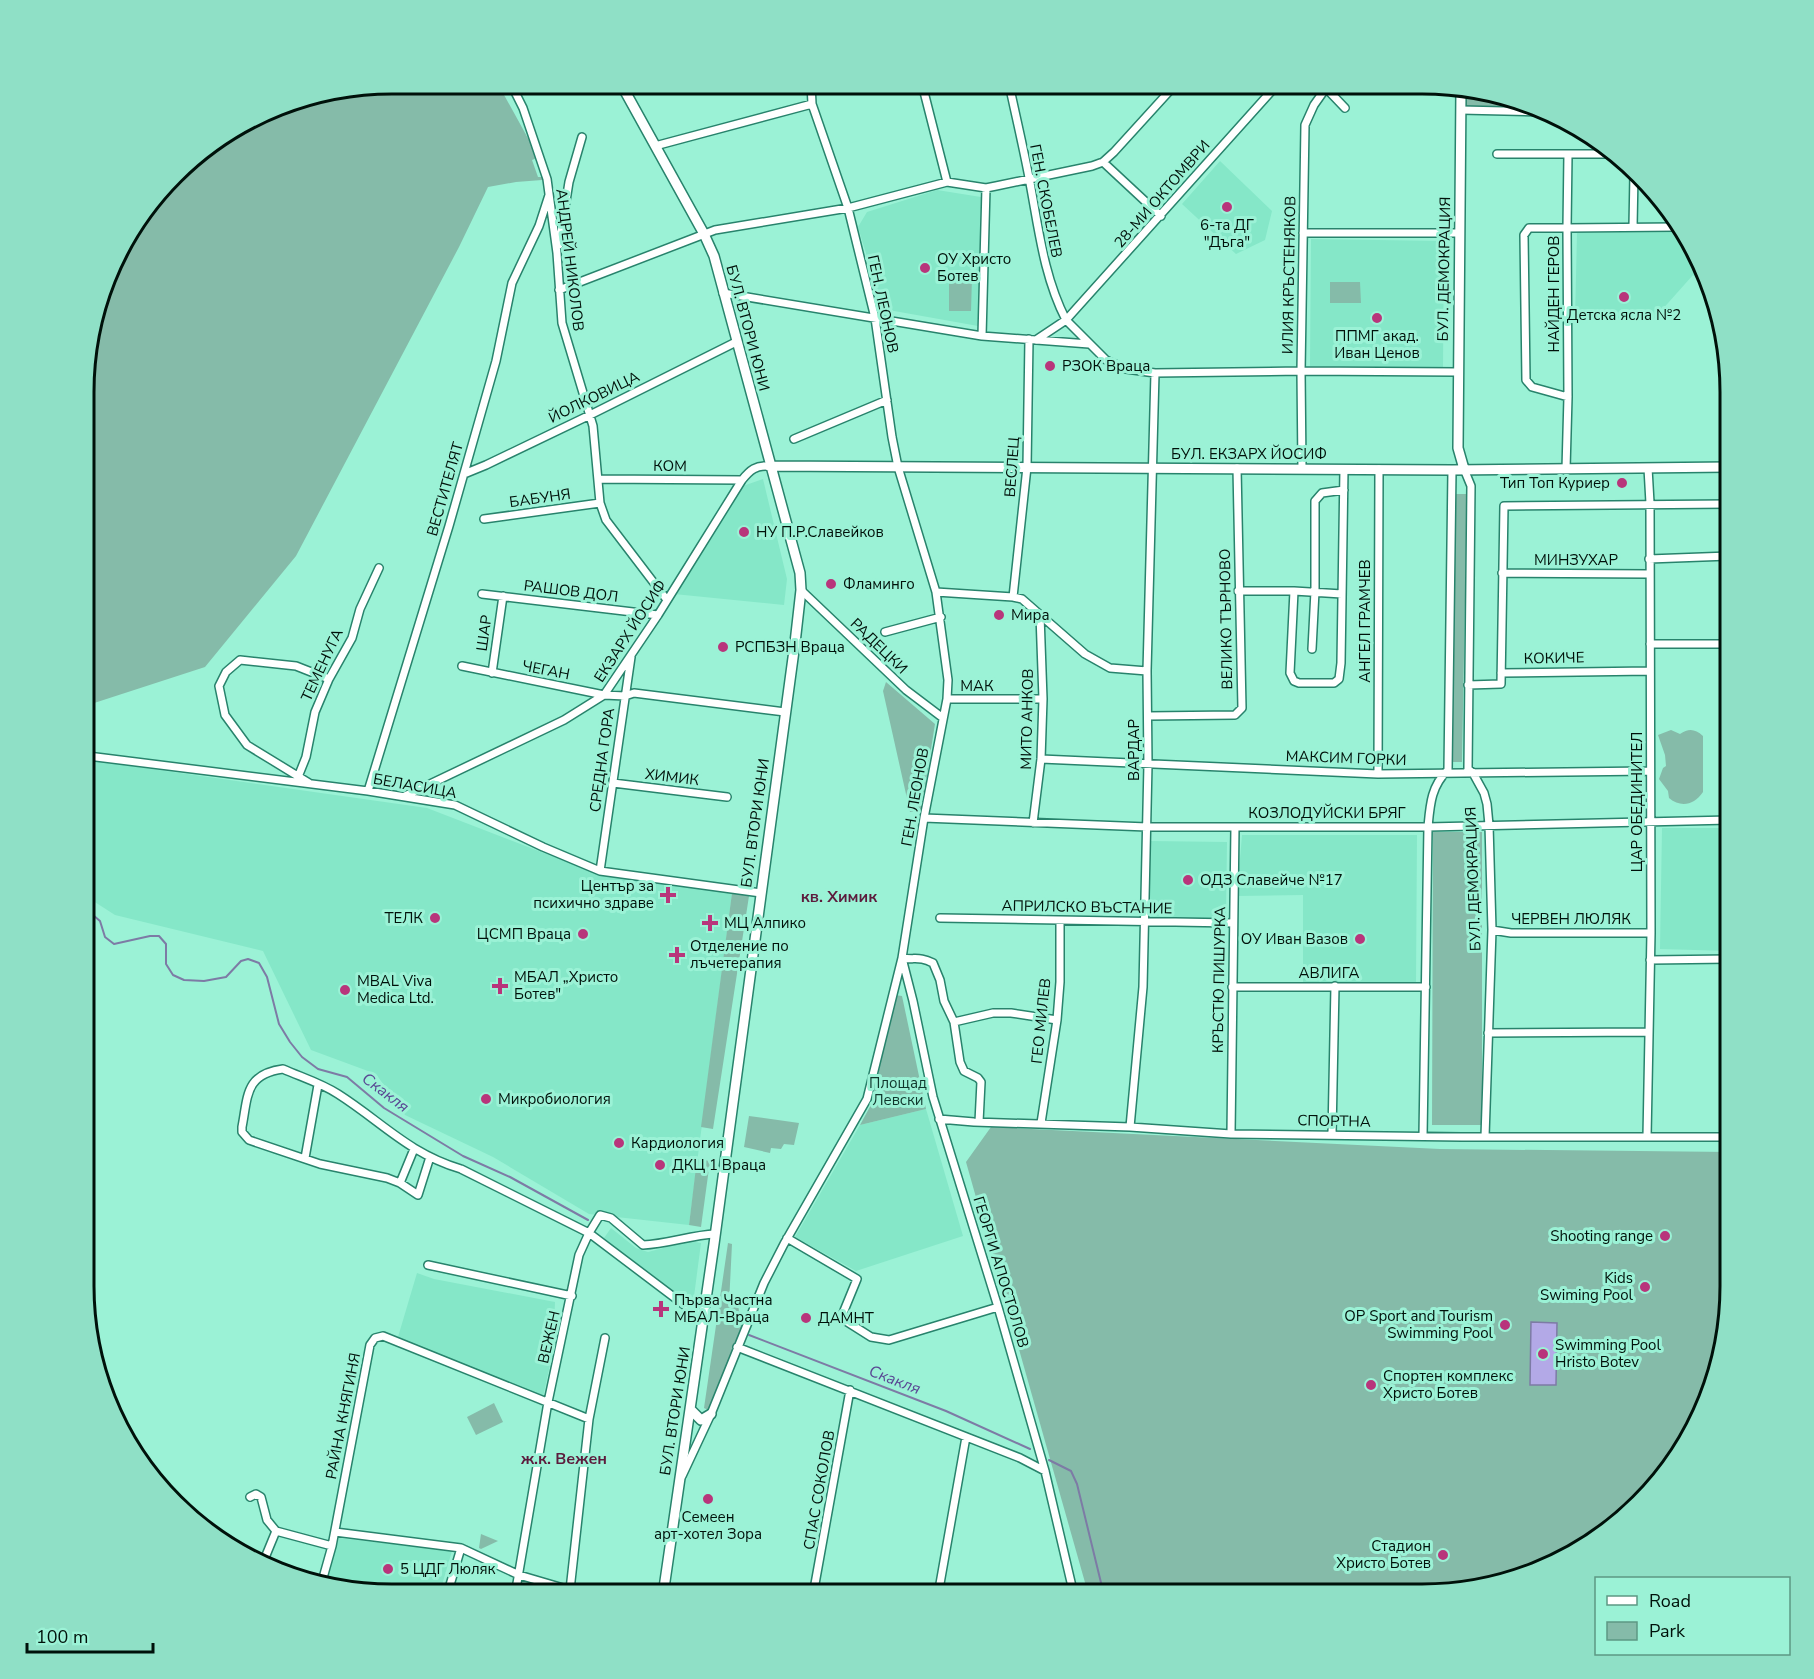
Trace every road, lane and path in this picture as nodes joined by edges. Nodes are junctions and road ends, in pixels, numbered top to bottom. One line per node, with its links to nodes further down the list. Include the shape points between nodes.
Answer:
1 (516, 94): 25 (street, АНДРЕЙ НИКОЛОВ)
2 (626, 94): 16 (street, БУЛ. ВТОРИ ЮНИ)
3 (812, 94): 11 (street, ГЕН. ЛЕОНОВ)
4 (925, 94): 22 (street)
5 (1011, 94): 21 (street, ГЕН. СКОБЕЛЕВ)
6 (1166, 94): 20 (street)
7 (1269, 94): 27 (street, 28-МИ ОКТОМВРИ)
8 (1320, 94): 31 (street, ИЛИЯ КРЪСТЕНЯКОВ, via 1305,126)
9 (1332, 94): 12 (street)
10 (1462, 97): 13 (street, БУЛ. ДЕМОКРАЦИЯ)
11 (812, 104): 16 (street); 26 (street, ГЕН. ЛЕОНОВ)
12 (1345, 108)
13 (1461, 110): 14 (street); 32 (street, БУЛ. ДЕМОКРАЦИЯ)
14 (1521, 111)
15 (582, 137): 34 (street, via 569,182)
16 (655, 146): 33 (street, БУЛ. ВТОРИ ЮНИ)
17 (1497, 154): 18 (street)
18 (1568, 154): 19 (street); 30 (street)
19 (1600, 154)
20 (1103, 162): 21 (street); 27 (street)
21 (1029, 179): 24 (street); 38 (street, ГЕН. СКОБЕЛЕВ, via 1046,271)
22 (947, 182): 24 (street); 26 (street)
23 (1634, 184): 28 (street)
24 (986, 188): 39 (street)
25 (549, 195): 34 (street, АНДРЕЙ НИКОЛОВ); 64 (street, ВЕСТИТЕЛЯТ, via 512,283 496,360)
26 (848, 208): 33 (street); 37 (street, ГЕН. ЛЕОНОВ)
27 (1161, 216): 38 (street, 28-МИ ОКТОМВРИ)
28 (1633, 227): 29 (street, НАЙДЕН ГЕРОВ); 30 (street, НАЙДЕН ГЕРОВ)
29 (1669, 227)
30 (1567, 228): 46 (street, НАЙДЕН ГЕРОВ); 46 (street, via 1529,228 1524,235 1526,380 1532,387)
31 (1303, 233): 32 (street); 43 (street, ИЛИЯ КРЪСТЕНЯКОВ)
32 (1460, 233): 44 (street, БУЛ. ДЕМОКРАЦИЯ)
33 (704, 234): 35 (street); 36 (street, БУЛ. ВТОРИ ЮНИ)
34 (557, 253): 35 (street, АНДРЕЙ НИКОЛОВ)
35 (559, 290): 48 (street, АНДРЕЙ НИКОЛОВ, via 562,323)
36 (723, 293): 37 (street); 41 (street, БУЛ. ВТОРИ ЮНИ)
37 (875, 318): 39 (street); 47 (street, ГЕН. ЛЕОНОВ)
38 (1066, 320): 40 (street, 28-МИ ОКТОМВРИ); 42 (street, ГЕН. СКОБЕЛЕВ)
39 (982, 336): 40 (street)
40 (1033, 340): 42 (street); 53 (street, ВЕСЛЕЦ)
41 (736, 342): 48 (street, ЙОЛКОВИЦА); 51 (street, БУЛ. ВТОРИ ЮНИ)
42 (1089, 344): 45 (street, ГЕН. СКОБЕЛЕВ, via 1106,360 1126,369)
43 (1301, 371): 44 (street, ГЕН. СКОБЕЛЕВ); 45 (street, ГЕН. СКОБЕЛЕВ); 58 (street, ИЛИЯ КРЪСТЕНЯКОВ)
44 (1458, 372): 50 (street, БУЛ. ДЕМОКРАЦИЯ)
45 (1155, 374): 55 (street, ВАРДАР)
46 (1568, 397): 62 (street, НАЙДЕН ГЕРОВ)
47 (887, 400): 49 (street); 52 (street, ГЕН. ЛЕОНОВ)
48 (590, 415): 64 (street, ЙОЛКОВИЦА); 65 (street, АНДРЕЙ НИКОЛОВ)
49 (794, 439)
50 (1458, 448): 61 (street, БУЛ. ДЕМОКРАЦИЯ); 63 (street, БУЛ. ДЕМОКРАЦИЯ)
51 (769, 466): 52 (street, БУЛ. ЕКЗАРХ ЙОСИФ); 66 (street, ЕКЗАРХ ЙОСИФ, via 752,469); 77 (street, БУЛ. ВТОРИ ЮНИ, via 796,558)
52 (898, 467): 53 (street, БУЛ. ЕКЗАРХ ЙОСИФ); 81 (street, ГЕН. ЛЕОНОВ)
53 (1027, 467): 55 (street, БУЛ. ЕКЗАРХ ЙОСИФ); 85 (street, ВЕСЛЕЦ)
54 (1720, 467): 57 (street, БУЛ. ЕКЗАРХ ЙОСИФ)
55 (1152, 468): 56 (street, БУЛ. ЕКЗАРХ ЙОСИФ); 96 (street, ВАРДАР)
56 (1237, 468): 58 (street, БУЛ. ЕКЗАРХ ЙОСИФ); 78 (street, ВЕЛИКО ТЪРНОВО)
57 (1648, 468): 62 (street, БУЛ. ЕКЗАРХ ЙОСИФ); 69 (street, ЦАР ОБЕДИНИТЕЛ)
58 (1302, 469): 59 (street, БУЛ. ЕКЗАРХ ЙОСИФ)
59 (1344, 469): 60 (street, БУЛ. ЕКЗАРХ ЙОСИФ); 67 (street)
60 (1379, 469): 63 (street, БУЛ. ЕКЗАРХ ЙОСИФ); 114 (street, АНГЕЛ ГРАМЧЕВ)
61 (1464, 469): 62 (street, БУЛ. ЕКЗАРХ ЙОСИФ); 63 (street, БУЛ. ЕКЗАРХ ЙОСИФ); 101 (street, БУЛ. ДЕМОКРАЦИЯ, via 1471,486)
62 (1566, 469)
63 (1452, 470): 115 (street, БУЛ. ДЕМОКРАЦИЯ, via 1448,770)
64 (464, 474): 119 (street, ВЕСТИТЕЛЯТ)
65 (598, 479): 66 (street, КОМ); 68 (street, АНДРЕЙ НИКОЛОВ)
66 (742, 480): 86 (street, ЕКЗАРХ ЙОСИФ)
67 (1344, 490): 80 (street, via 1322,493 1315,501); 83 (street)
68 (600, 503): 71 (street, БАБУНЯ); 86 (street, АНДРЕЙ НИКОЛОВ, via 606,520)
69 (1650, 503): 70 (street); 73 (street, ЦАР ОБЕДИНИТЕЛ); 75 (street, via 1504,506)
70 (1720, 504)
71 (484, 519)
72 (1720, 556): 73 (street)
73 (1649, 559): 76 (street, ЦАР ОБЕДИНИТЕЛ)
74 (379, 568): 100 (street, ТЕМЕНУГА, via 352,638)
75 (1502, 573): 76 (street, МИНЗУХАР); 99 (street)
76 (1649, 574): 91 (street, ЦАР ОБЕДИНИТЕЛ)
77 (801, 590): 106 (street, БУЛ. ВТОРИ ЮНИ); 108 (street, РАДЕЦКИ, via 906,690)
78 (1238, 591): 79 (street); 107 (street, ВЕЛИКО ТЪРНОВО, via 1240,712)
79 (1294, 591): 80 (street); 83 (street, via 1290,673 1299,683 1334,683 1339,679)
80 (1315, 591): 83 (street); 93 (street)
81 (936, 592): 85 (street); 89 (street, ГЕН. ЛЕОНОВ)
82 (482, 594): 84 (street, РАШОВ ДОЛ)
83 (1342, 594)
84 (503, 596): 87 (street, РАШОВ ДОЛ); 98 (street, ШАР)
85 (1013, 597): 88 (street, via 1022,599)
86 (667, 600): 87 (street, ЕКЗАРХ ЙОСИФ)
87 (658, 615): 94 (street, ЕКЗАРХ ЙОСИФ)
88 (1040, 615): 96 (street, via 1085,654 1110,668); 105 (street, МИТО АНКОВ)
89 (941, 617): 90 (street); 104 (street, ГЕН. ЛЕОНОВ)
90 (885, 632)
91 (1650, 644): 92 (street); 97 (street, ЦАР ОБЕДИНИТЕЛ)
92 (1720, 644)
93 (1312, 649)
94 (631, 654): 102 (street, ЕКЗАРХ ЙОСИФ); 103 (street, СРЕДНА ГОРА)
95 (462, 666): 98 (street, ЧЕГАН)
96 (1148, 671): 107 (street, ВАРДАР)
97 (1650, 671): 99 (street, КОКИЧЕ); 112 (street, ЦАР ОБЕДИНИТЕЛ)
98 (492, 673): 102 (street, ЧЕГАН)
99 (1501, 673): 101 (street, via 1501,684)
100 (329, 679): 116 (street, ТЕМЕНУГА, via 315,712); 116 (street, via 296,666 240,660 226,672 219,686 225,715 247,745)
101 (1468, 685): 113 (street, БУЛ. ДЕМОКРАЦИЯ, via 1468,769)
102 (604, 695): 103 (street, ЧЕГАН); 120 (street, ЕКЗАРХ ЙОСИФ, via 564,720)
103 (625, 696): 106 (street, ЧЕГАН, via 634,693); 117 (street, СРЕДНА ГОРА)
104 (947, 699): 105 (street, МАК); 108 (street, ГЕН. ЛЕОНОВ)
105 (1043, 699): 110 (street, МИТО АНКОВ)
106 (785, 712): 131 (street, БУЛ. ВТОРИ ЮНИ)
107 (1148, 716): 111 (street, ВАРДАР)
108 (943, 718): 122 (street, ГЕН. ЛЕОНОВ)
109 (94, 757): 118 (street, БЕЛАСИЦА)
110 (1041, 759): 111 (street, МАКСИМ ГОРКИ); 125 (street, МИТО АНКОВ)
111 (1148, 764): 114 (street, МАКСИМ ГОРКИ); 127 (street, ВАРДАР)
112 (1650, 771): 113 (street, МАКСИМ ГОРКИ); 124 (street, ЦАР ОБЕДИНИТЕЛ)
113 (1473, 773): 115 (street, МАКСИМ ГОРКИ); 126 (street, БУЛ. ДЕМОКРАЦИЯ, via 1486,798)
114 (1378, 774): 115 (street, МАКСИМ ГОРКИ)
115 (1444, 774): 129 (street, БУЛ. ДЕМОКРАЦИЯ, via 1435,785)
116 (298, 777): 118 (street)
117 (613, 783): 121 (street, ХИМИК); 130 (street, СРЕДНА ГОРА)
118 (312, 785): 119 (street, БЕЛАСИЦА)
119 (369, 791): 120 (street, БЕЛАСИЦА)
120 (403, 796): 130 (street, БЕЛАСИЦА, via 455,805)
121 (727, 797)
122 (924, 818): 125 (street, КОЗЛОДУЙСКИ БРЯГ); 138 (street, ГЕН. ЛЕОНОВ)
123 (1720, 820): 124 (street, КОЗЛОДУЙСКИ БРЯГ)
124 (1650, 821): 126 (street, КОЗЛОДУЙСКИ БРЯГ); 137 (street, ЦАР ОБЕДИНИТЕЛ)
125 (1033, 823): 127 (street, КОЗЛОДУЙСКИ БРЯГ)
126 (1488, 825): 129 (street, КОЗЛОДУЙСКИ БРЯГ); 136 (street, БУЛ. ДЕМОКРАЦИЯ)
127 (1147, 827): 128 (street, КОЗЛОДУЙСКИ БРЯГ); 134 (street, ВАРДАР)
128 (1235, 827): 129 (street, КОЗЛОДУЙСКИ БРЯГ); 135 (street, КРЪСТЮ ПИШУРКА)
129 (1428, 827): 143 (street, БУЛ. ДЕМОКРАЦИЯ)
130 (600, 871): 131 (street, БЕЛАСИЦА)
131 (761, 893): 164 (street, БУЛ. ВТОРИ ЮНИ)
132 (940, 918): 133 (street, АПРИЛСКО ВЪСТАНИЕ)
133 (1060, 921): 134 (street, АПРИЛСКО ВЪСТАНИЕ); 144 (street, ГЕО МИЛЕВ)
134 (1145, 921): 135 (street, АПРИЛСКО ВЪСТАНИЕ); 152 (street, ВАРДАР)
135 (1233, 923): 142 (street, КРЪСТЮ ПИШУРКА)
136 (1491, 930): 137 (street, ЧЕРВЕН ЛЮЛЯК); 147 (street, БУЛ. ДЕМОКРАЦИЯ)
137 (1651, 933): 140 (street, ЦАР ОБЕДИНИТЕЛ)
138 (902, 958): 145 (street, via 921,957 933,963); 149 (street, ГЕОРГИ АПОСТОЛОВ); 165 (street, ГЕН. ЛЕОНОВ, via 867,1099)
139 (1720, 959): 140 (street)
140 (1650, 960): 146 (street, ЦАР ОБЕДИНИТЕЛ)
141 (1335, 986): 142 (street, АВЛИГА); 143 (street, АВЛИГА); 154 (street)
142 (1232, 987): 153 (street, КРЪСТЮ ПИШУРКА)
143 (1426, 987): 155 (street, БУЛ. ДЕМОКРАЦИЯ)
144 (1057, 1020): 145 (street, via 993,1013); 151 (street, ГЕО МИЛЕВ)
145 (954, 1022): 150 (street, via 964,1071 981,1082)
146 (1649, 1032): 147 (street); 157 (street, ЦАР ОБЕДИНИТЕЛ)
147 (1488, 1034): 156 (street, БУЛ. ДЕМОКРАЦИЯ)
148 (318, 1085): 159 (street, via 355,1105); 161 (street); 161 (street, via 283,1069 253,1080 248,1091 242,1127 245,1137)
149 (939, 1119): 150 (street, СПОРТНА); 168 (street, ГЕОРГИ АПОСТОЛОВ)
150 (979, 1122): 151 (street, СПОРТНА)
151 (1041, 1123): 152 (street, СПОРТНА)
152 (1130, 1127): 153 (street, СПОРТНА)
153 (1231, 1134): 154 (street, СПОРТНА)
154 (1332, 1134): 155 (street, СПОРТНА)
155 (1423, 1136): 156 (street, СПОРТНА)
156 (1485, 1137): 157 (street, СПОРТНА)
157 (1647, 1137): 158 (street, СПОРТНА)
158 (1720, 1137)
159 (414, 1149): 160 (street); 162 (street)
160 (430, 1157): 162 (street, via 418,1195); 163 (street)
161 (305, 1158): 162 (street)
162 (400, 1183)
163 (588, 1233): 164 (street, via 600,1215 611,1218 643,1245); 167 (street, ВЕЖЕН, via 579,1255); 169 (street, via 691,1310)
164 (716, 1234): 169 (street, БУЛ. ВТОРИ ЮНИ)
165 (787, 1238): 168 (street, via 857,1279 841,1318 872,1337 890,1340); 171 (street, ГЕН. ЛЕОНОВ)
166 (428, 1265): 167 (street)
167 (572, 1296): 173 (street, ВЕЖЕН)
168 (998, 1307): 178 (street, ГЕОРГИ АПОСТОЛОВ)
169 (704, 1315): 174 (street, БУЛ. ВТОРИ ЮНИ)
170 (605, 1338): 176 (street)
171 (737, 1347): 172 (street); 175 (street, ГЕН. ЛЕОНОВ)
172 (850, 1390): 177 (street); 193 (street, СПАС СОКОЛОВ)
173 (548, 1402): 176 (street, РАЙНА КНЯГИНЯ); 182 (street, РАЙНА КНЯГИНЯ, via 382,1336 375,1338 370,1345); 186 (street, ВЕЖЕН)
174 (691, 1410): 175 (street, via 701,1420); 179 (street, БУЛ. ВТОРИ ЮНИ)
175 (711, 1414): 179 (street, ГЕН. ЛЕОНОВ)
176 (589, 1419): 191 (street)
177 (966, 1437): 178 (street); 194 (street)
178 (1045, 1471): 195 (street, ГЕОРГИ АПОСТОЛОВ)
179 (679, 1483): 192 (street, БУЛ. ВТОРИ ЮНИ)
180 (250, 1497): 181 (street, via 261,1497 267,1520)
181 (276, 1531): 183 (street); 185 (street)
182 (335, 1532): 183 (street, РАЙНА КНЯГИНЯ); 184 (street)
183 (332, 1546): 187 (street, РАЙНА КНЯГИНЯ)
184 (461, 1548): 186 (street); 188 (street)
185 (266, 1556)
186 (519, 1575): 189 (street, ВЕЖЕН); 190 (street)
187 (323, 1576)
188 (450, 1584)
189 (517, 1584)
190 (550, 1584)
191 (571, 1584)
192 (665, 1584)
193 (815, 1584)
194 (940, 1584)
195 (1071, 1584)

